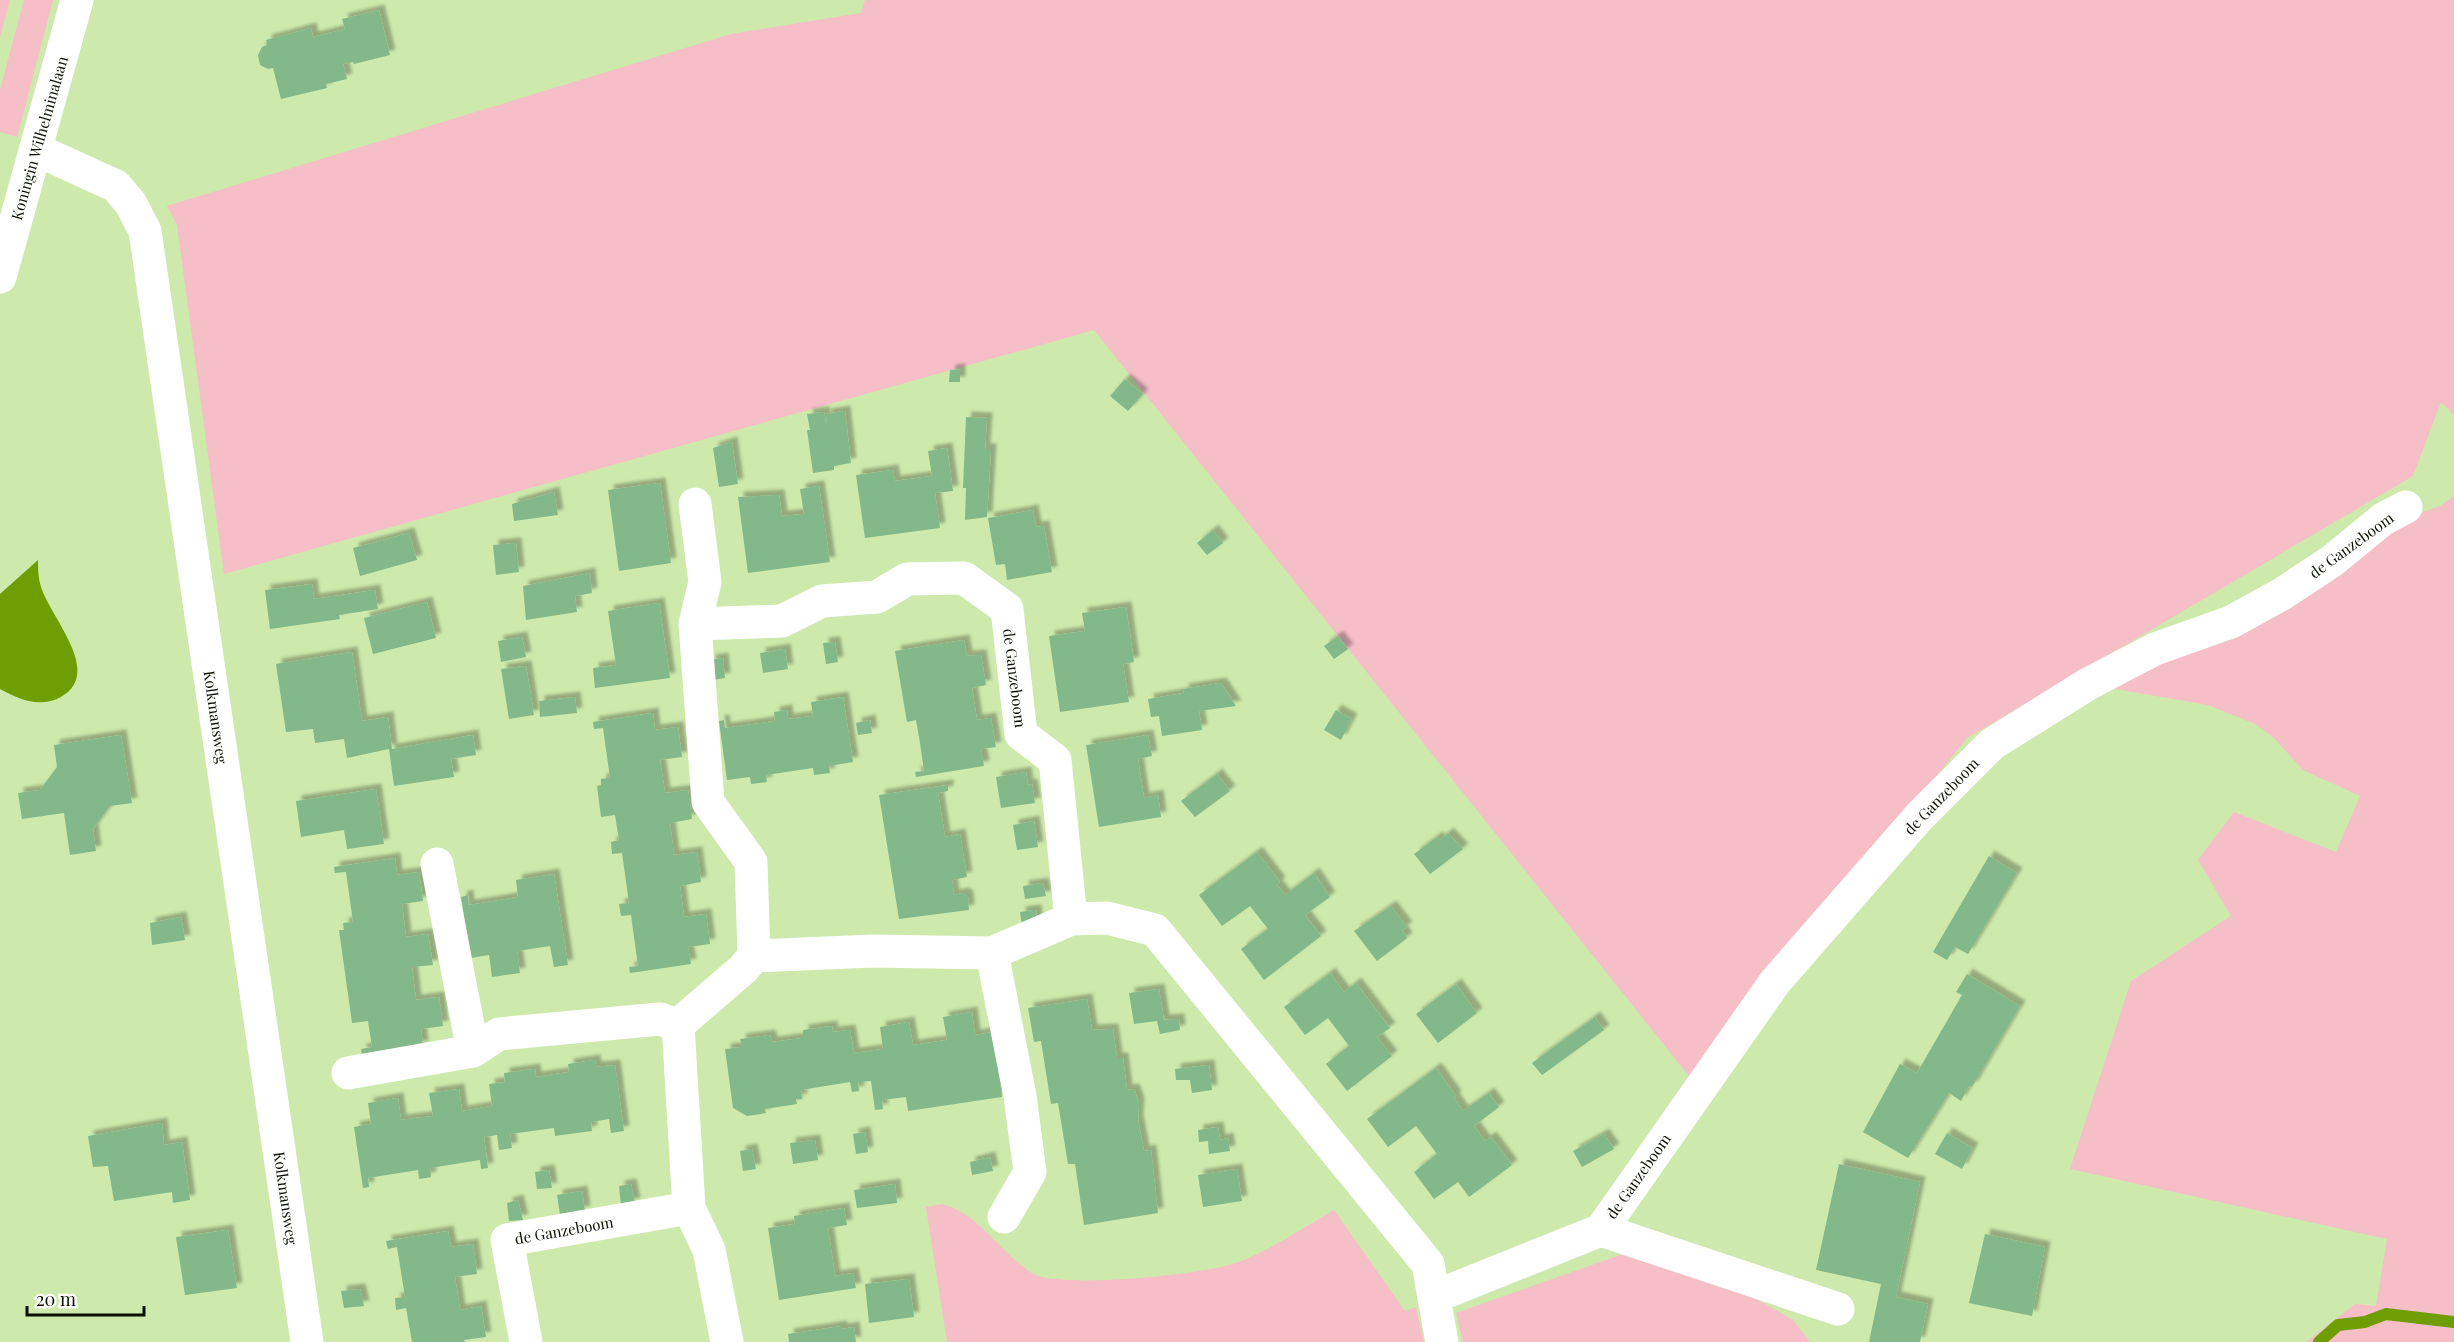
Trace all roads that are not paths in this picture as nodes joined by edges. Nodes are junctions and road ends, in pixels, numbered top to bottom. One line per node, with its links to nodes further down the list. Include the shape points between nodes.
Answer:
1 (77, 0): 2 (street, Koningin Wilhelminalaan)
2 (37, 150): 3 (street, Koningin Wilhelminalaan); 19 (street, Kolkmansweg, via 116,186 145,231)
3 (0, 277)
4 (696, 504): 6 (street, via 705,582)
5 (2406, 507): 16 (street, de Ganzeboom, via 2383,519 2332,561 2282,594 2232,622 2155,649 2088,684 1992,744 1919,817 1775,982)
6 (695, 624): 8 (street, de Ganzeboom, via 782,621 822,601 877,597 907,579 964,578 1007,609 1021,734 1055,760); 10 (street, via 708,802 751,862)
7 (436, 864): 12 (street)
8 (1071, 919): 9 (street); 17 (street, via 1107,918 1155,930 1428,1264)
9 (992, 953): 10 (street, via 873,951); 15 (street, via 1020,1096 1030,1172)
10 (754, 956): 11 (street)
11 (678, 1025): 12 (street, via 660,1019 499,1034); 14 (street)
12 (473, 1051): 13 (street)
13 (348, 1073)
14 (689, 1208): 20 (street, de Ganzeboom, via 507,1240); 21 (street, via 709,1250)
15 (1004, 1217)
16 (1600, 1230): 17 (street, de Ganzeboom); 18 (street, de Ganzeboom)
17 (1434, 1297): 22 (street)
18 (1838, 1309)
19 (307, 1342)
20 (526, 1342)
21 (727, 1342)
22 (1442, 1342)

